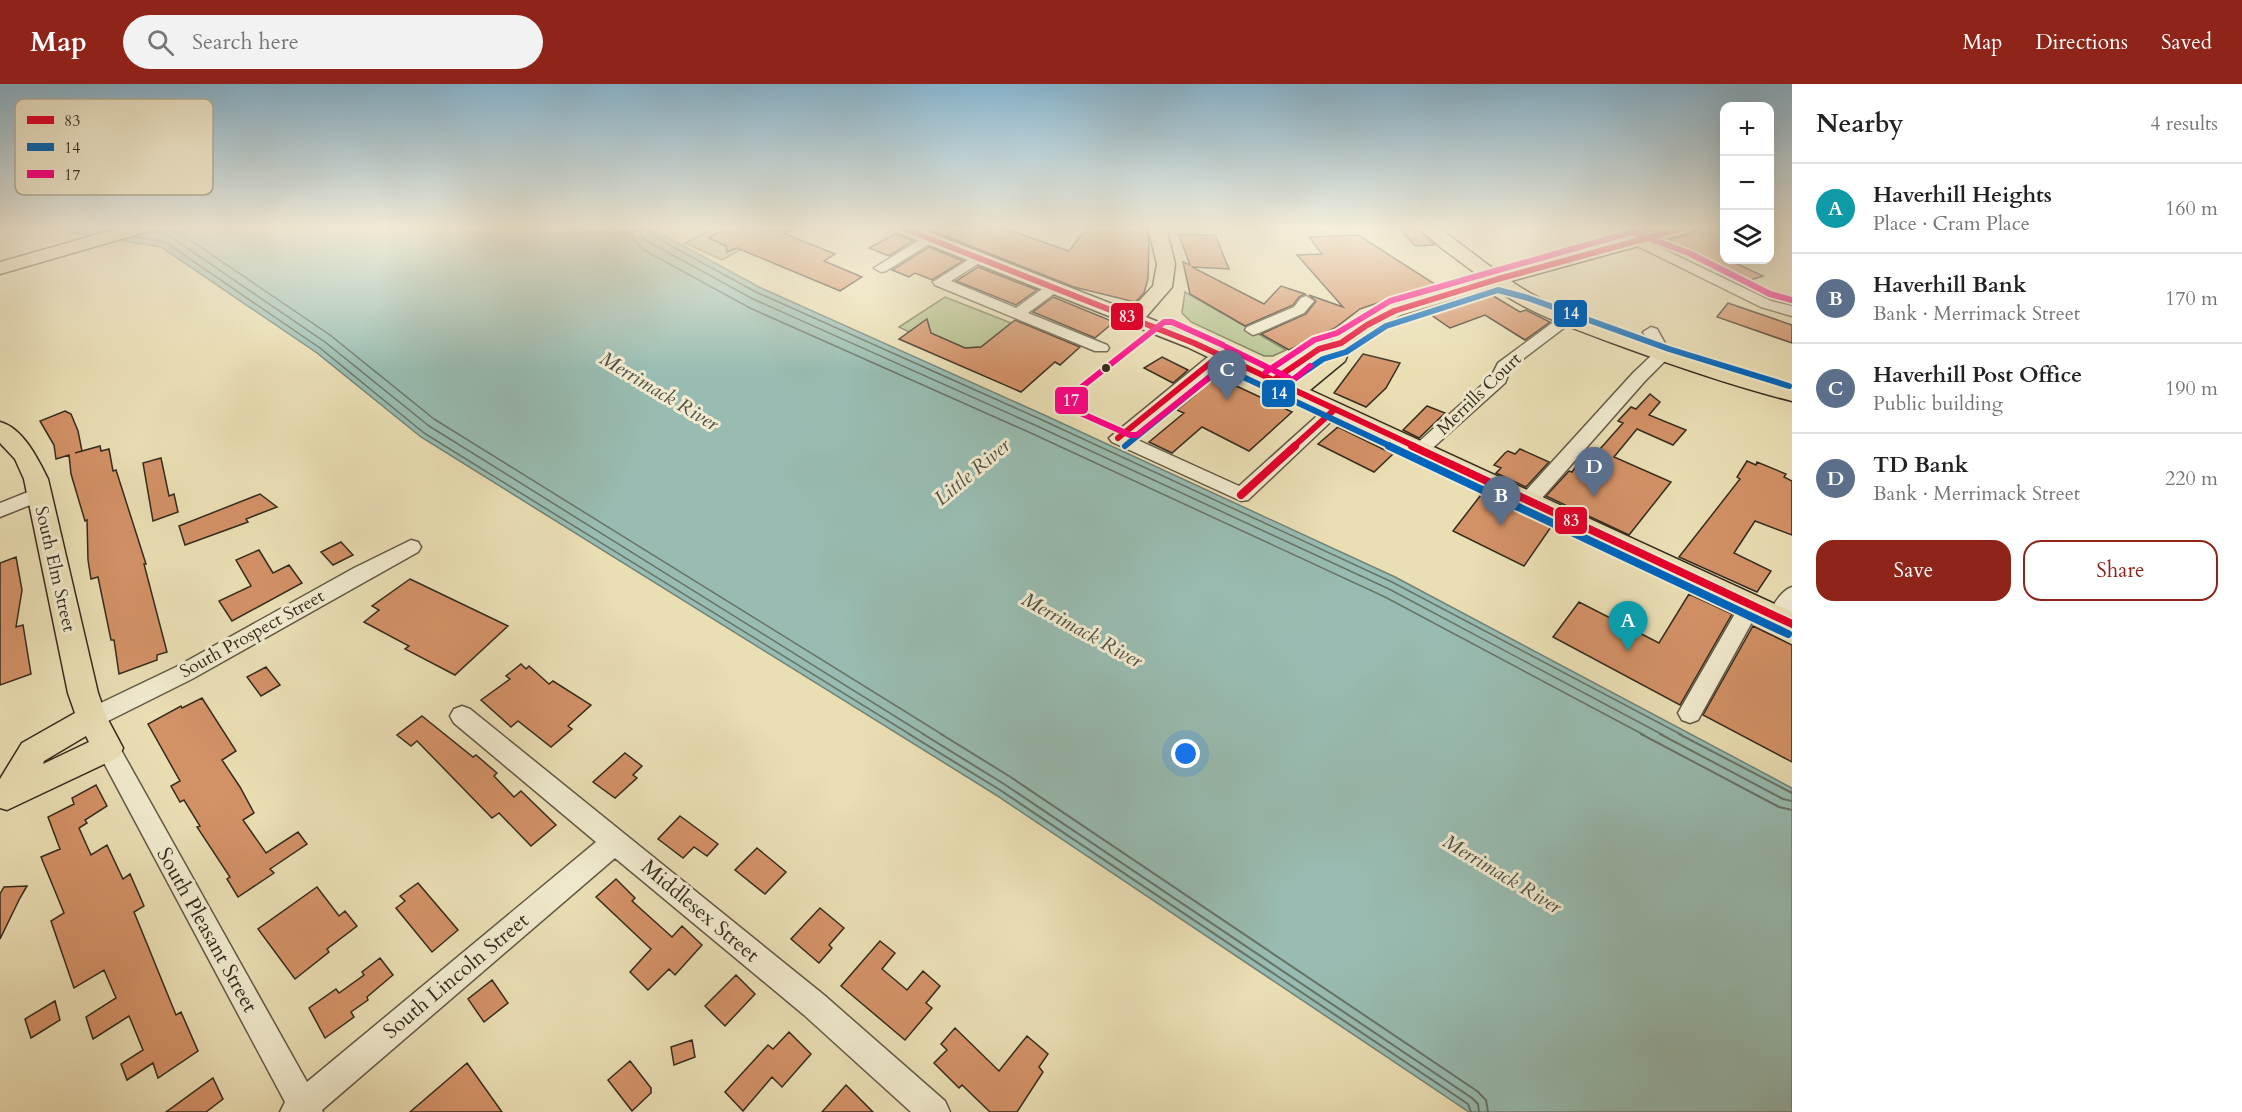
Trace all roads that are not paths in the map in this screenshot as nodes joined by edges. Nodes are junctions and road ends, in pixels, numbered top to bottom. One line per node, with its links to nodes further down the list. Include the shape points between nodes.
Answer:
1 (951, 275): 11 (street, via 940,282)
2 (1024, 275): 8 (main road)
3 (1164, 275): 13 (main road, via 1162,287)
4 (1492, 275): 7 (main road)
5 (1513, 275): 7 (main road)
6 (1709, 275): 10 (street, via 1766,304)
7 (1498, 279): 12 (main road, via 1516,294); 15 (main road); 16 (main road, via 1394,311)
8 (1054, 287): 11 (street); 13 (main road)
9 (1306, 301): 14 (street, via 1299,310)
10 (1792, 311)
11 (1018, 313): 17 (street)
12 (1568, 318): 18 (main road); 26 (street, Merrills Court, via 1504,366 1499,379)
13 (1134, 319): 19 (main road)
14 (1253, 330)
15 (1651, 332): 18 (street); 20 (main road)
16 (1341, 343): 21 (main road, via 1319,349); 22 (main road, via 1338,357)
17 (1101, 348)
18 (1663, 354): 23 (main road); 28 (street)
19 (1220, 355): 21 (main road); 24 (street, via 1118,438 1241,495)
20 (1792, 376)
21 (1272, 381): 22 (main road)
22 (1295, 392): 24 (main road)
23 (1792, 394)
24 (1334, 410): 26 (main road)
25 (0, 429): 27 (main road, South Elm Street, via 25,456)
26 (1420, 450): 28 (main road)
27 (38, 494): 29 (street); 36 (main road, South Elm Street, via 82,693)
28 (1528, 501): 32 (main road)
29 (0, 510)
30 (411, 547): 36 (street, South Prospect Street, via 184,673)
31 (1792, 595): 33 (street)
32 (1751, 604): 33 (main road); 34 (street)
33 (1785, 621)
34 (1690, 713)
35 (462, 716): 39 (street, Middlesex Street)
36 (92, 718): 37 (main road, South Elm Street); 38 (main road, via 33,752)
37 (108, 748): 38 (main road); 40 (street, South Pleasant Street)
38 (2, 800)
39 (616, 841): 40 (street, South Lincoln Street); 41 (street, Middlesex Street, via 814,1005)
40 (302, 1110)
41 (934, 1112)

